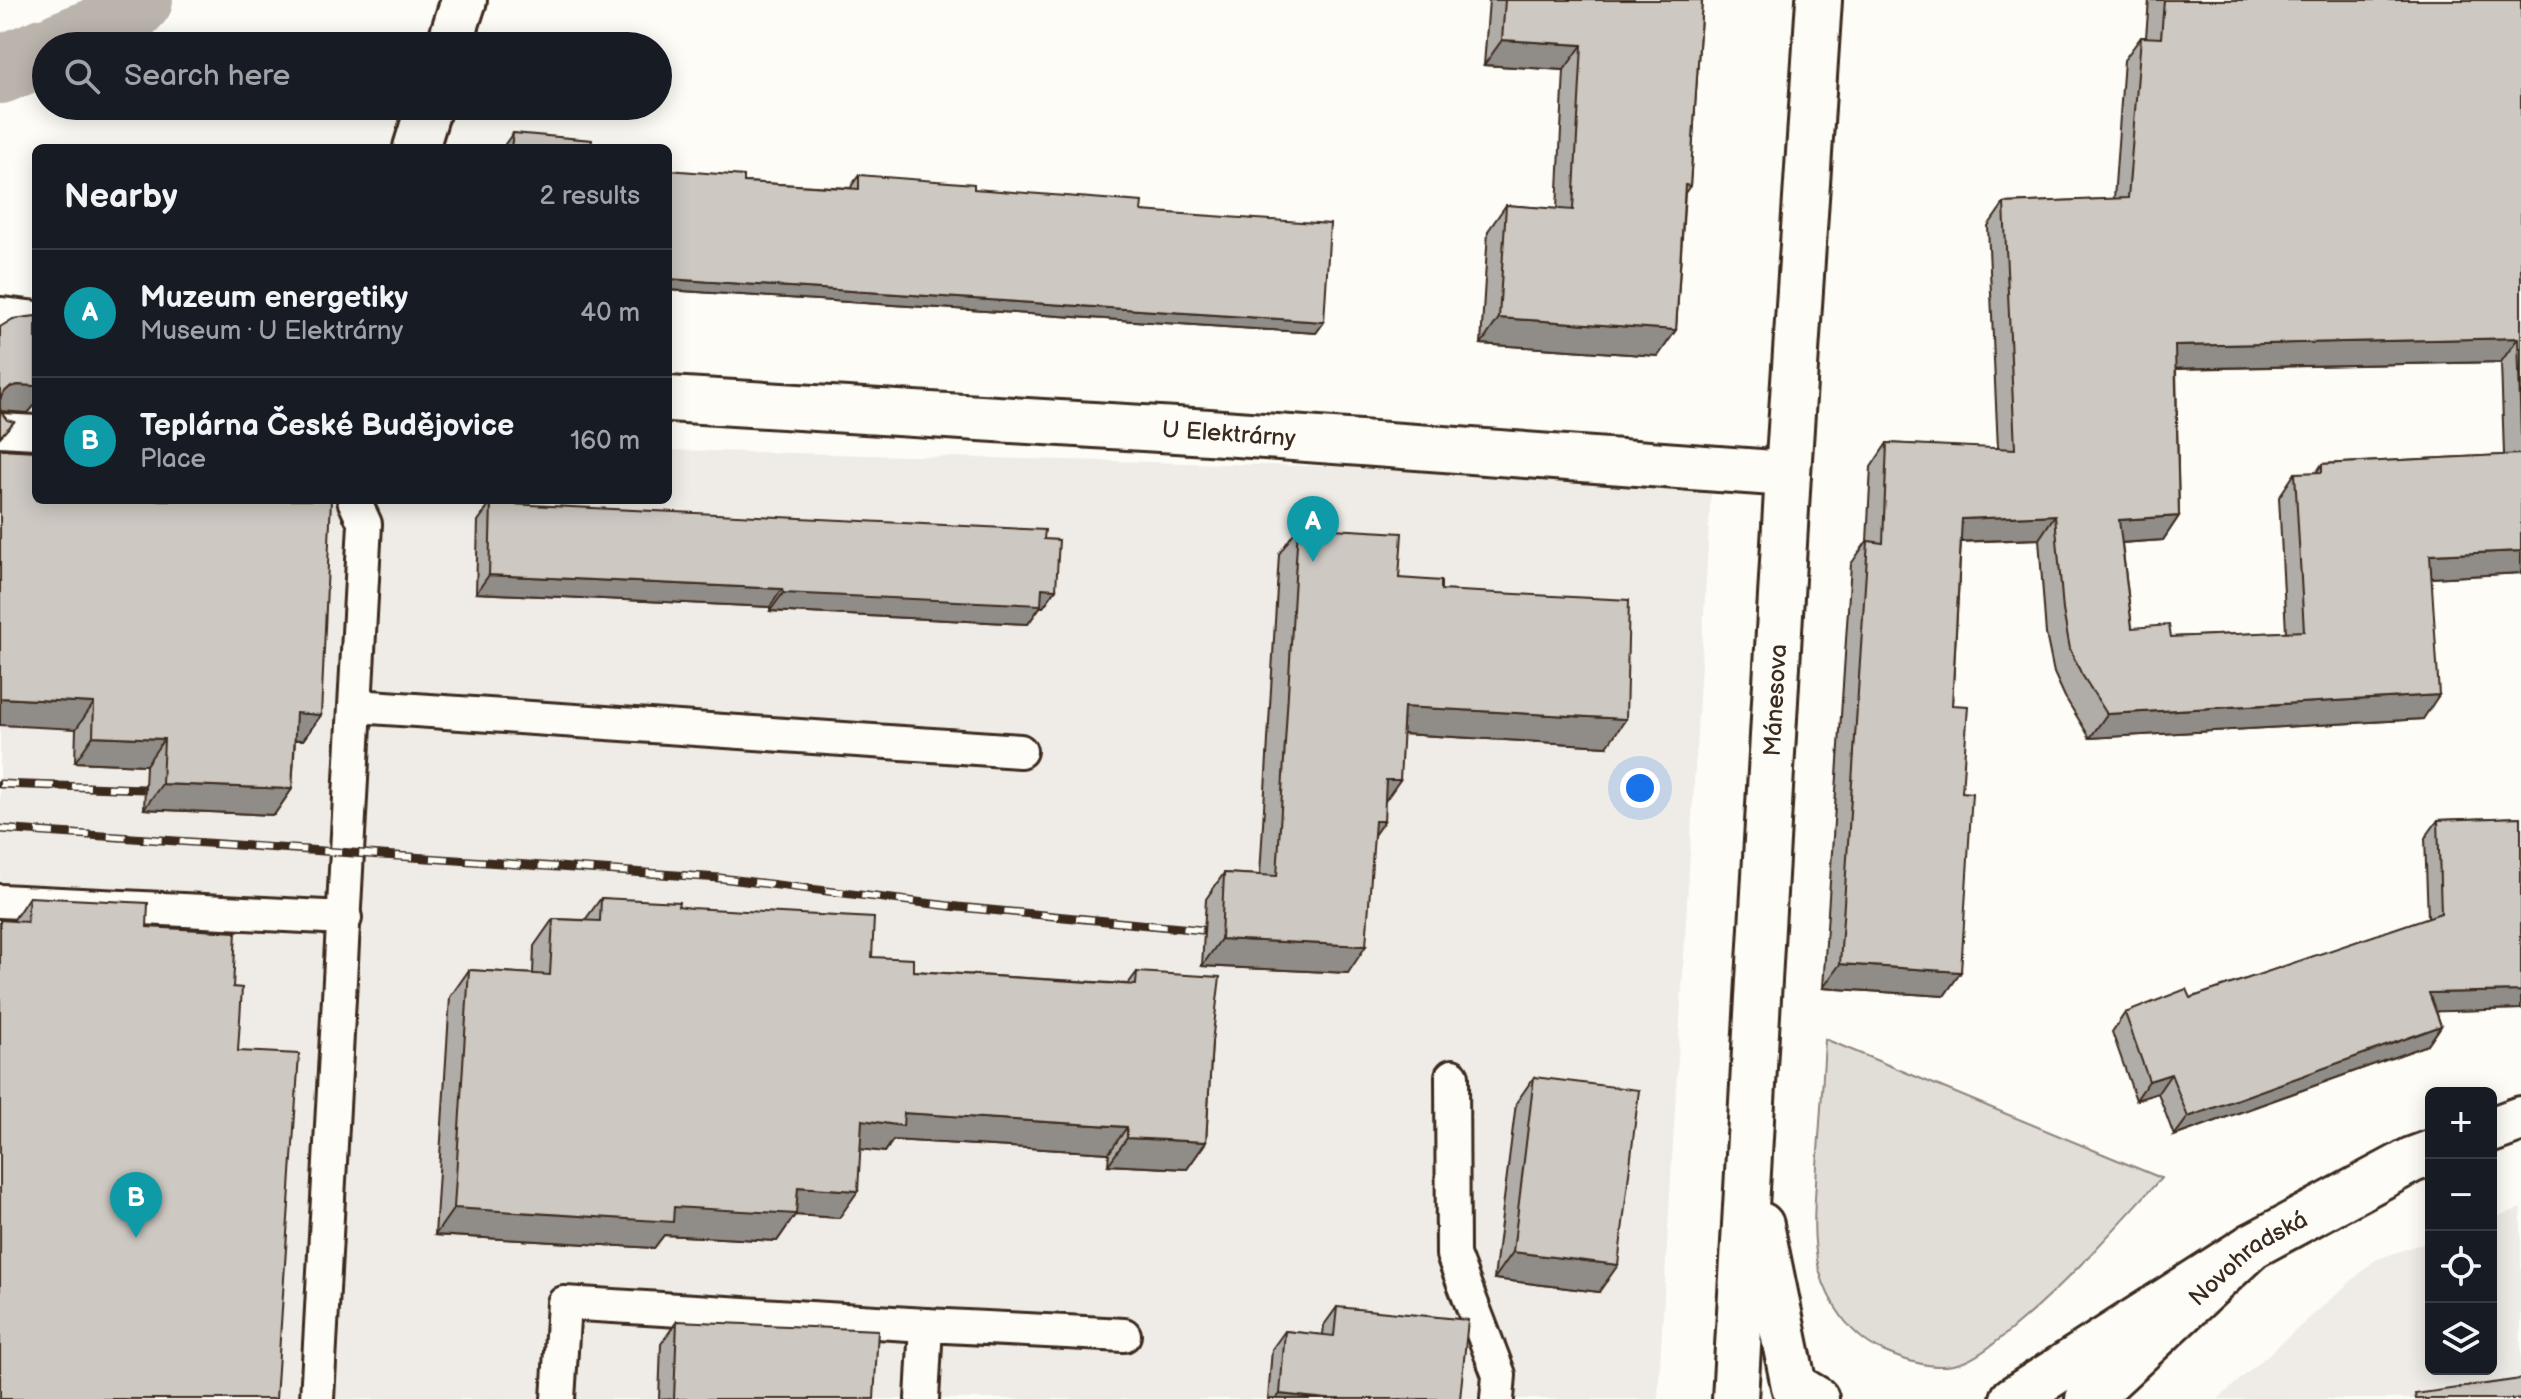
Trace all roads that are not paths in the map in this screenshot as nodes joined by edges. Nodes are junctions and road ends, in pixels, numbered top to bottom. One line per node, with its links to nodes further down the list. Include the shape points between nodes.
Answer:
1 (464, 0): 3 (main road)
2 (1819, 0): 11 (main road, Mánesova)
3 (454, 32)
4 (425, 120): 5 (main road)
5 (417, 144)
6 (0, 314): 7 (lane)
7 (32, 318)
8 (672, 399): 11 (main road, U Elektrárny)
9 (0, 430): 10 (lane)
10 (32, 432)
11 (1788, 474): 21 (main road, Mánesova)
12 (356, 504): 13 (lane, via 365,524)
13 (356, 706): 14 (lane); 16 (lane)
14 (1020, 751)
15 (0, 901): 16 (lane)
16 (345, 918): 25 (lane)
17 (1452, 1076): 28 (lane, via 1453,1255 1499,1375)
18 (2521, 1119): 19 (main road)
19 (2497, 1128)
20 (2425, 1155): 22 (main road, Novohradská)
21 (1749, 1163): 29 (main road, Mánesova); 30 (main road, via 1794,1386)
22 (2252, 1246): 31 (main road); 32 (main road, Novohradská)
23 (926, 1325): 24 (lane); 26 (lane, via 564,1303); 27 (lane)
24 (1124, 1335)
25 (317, 1399)
26 (558, 1399)
27 (922, 1399)
28 (1497, 1399)
29 (1735, 1399)
30 (1816, 1399)
31 (2013, 1399)
32 (2088, 1399)

